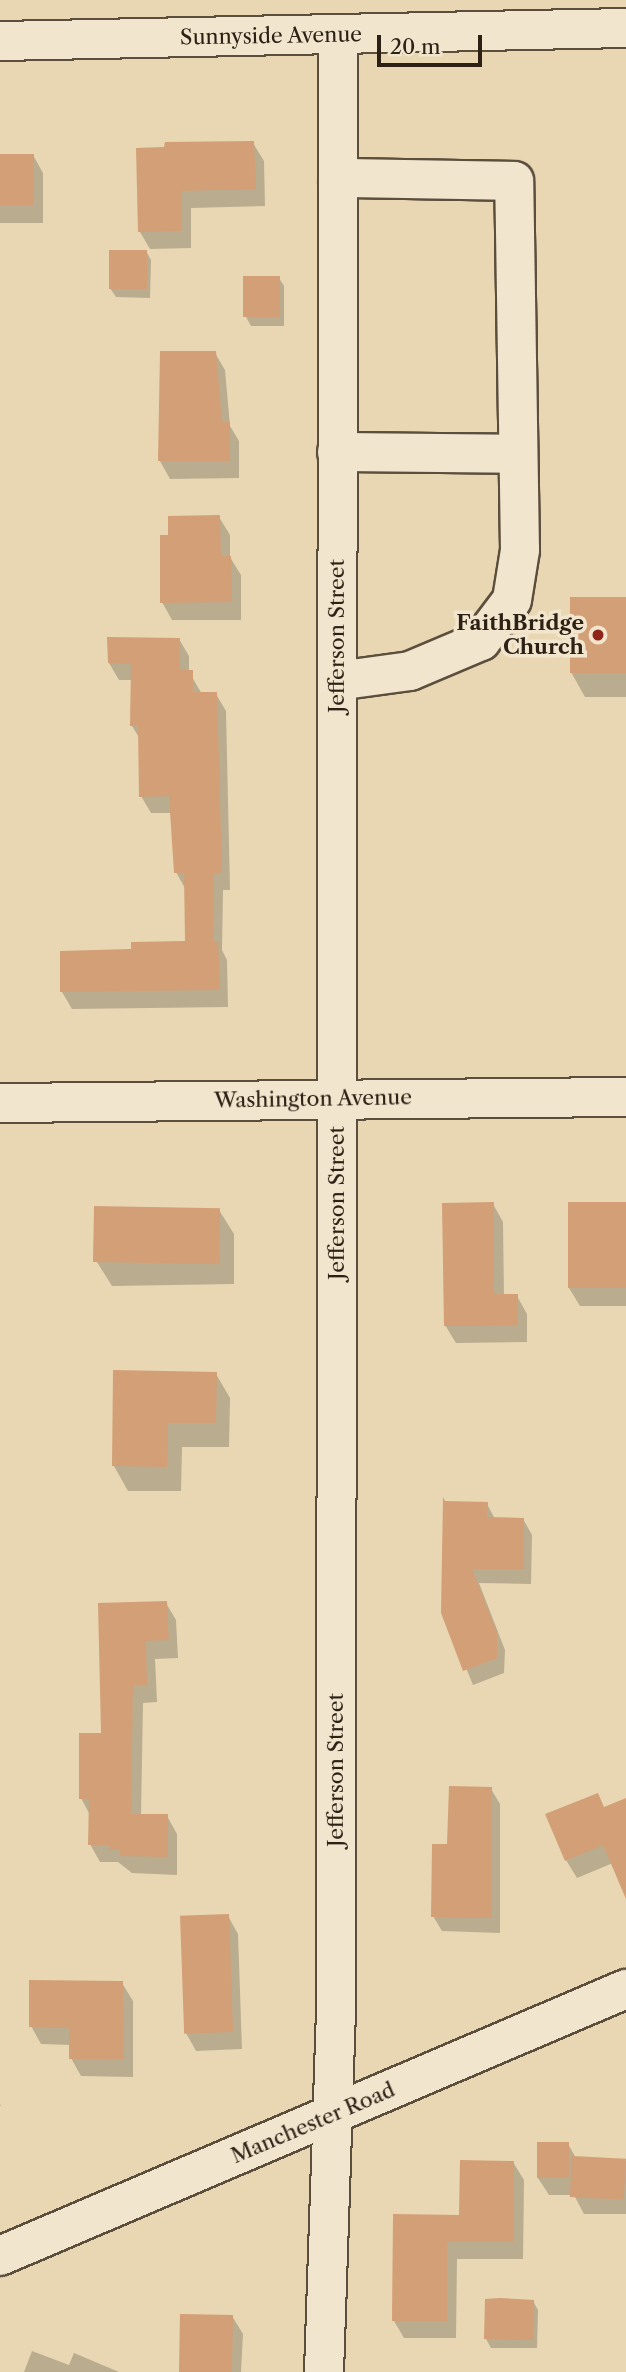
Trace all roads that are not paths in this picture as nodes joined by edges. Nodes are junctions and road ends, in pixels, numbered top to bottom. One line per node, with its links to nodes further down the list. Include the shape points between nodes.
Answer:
1 (626, 28): 2 (street, Sunnyside Avenue)
2 (338, 34): 3 (street, Sunnyside Avenue); 4 (street, Jefferson Street)
3 (0, 41)
4 (338, 178): 5 (street, Jefferson Street); 6 (street, via 514,181)
5 (337, 452): 6 (street); 7 (street, Jefferson Street)
6 (518, 454): 7 (street, via 520,550 512,600 481,641 410,671)
7 (337, 681): 9 (street, Jefferson Street)
8 (626, 1097): 9 (street, Washington Avenue)
9 (337, 1098): 10 (street, Washington Avenue); 12 (street, Jefferson Street, via 336,2002)
10 (0, 1103)
11 (626, 1989): 12 (street, Manchester Road)
12 (330, 2116): 13 (street, Manchester Road); 14 (street, Jefferson Street)
13 (0, 2256)
14 (324, 2372)

